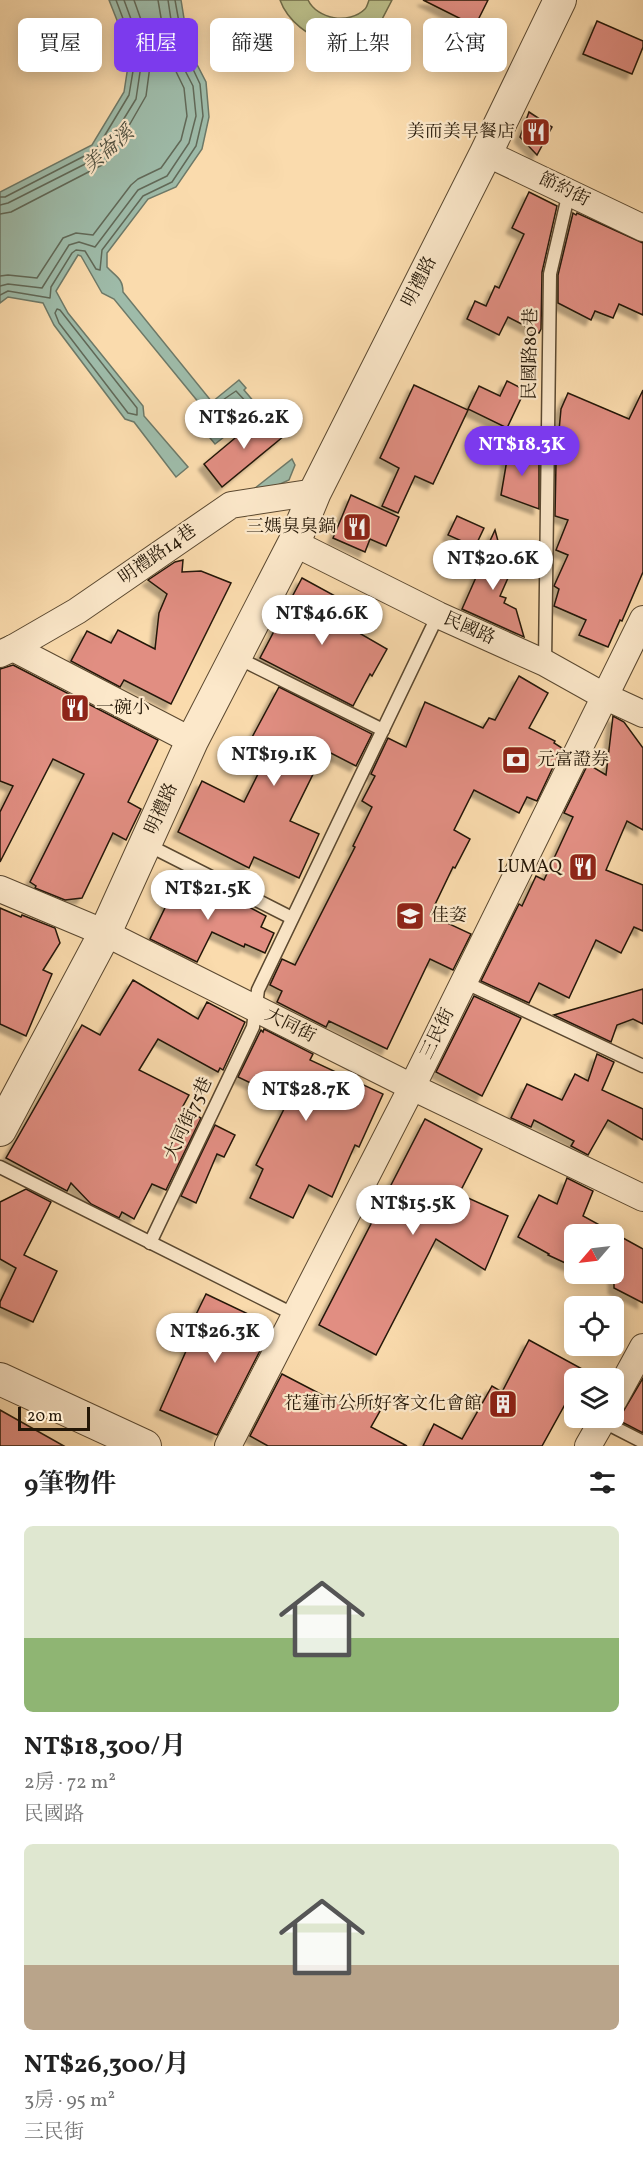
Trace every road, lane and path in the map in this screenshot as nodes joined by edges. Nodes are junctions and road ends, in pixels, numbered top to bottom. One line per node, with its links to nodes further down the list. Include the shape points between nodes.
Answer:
1 (560, 0): 2 (street, 明禮路)
2 (486, 153): 3 (street, 節約街); 5 (street, 明禮路)
3 (569, 192): 4 (street, 節約街); 11 (lane, 民國路80巷, via 550,274)
4 (643, 228)
5 (315, 492): 6 (street, 明禮路); 9 (street, 明禮路14巷, via 231,505 77,611)
6 (289, 554): 7 (street, 民國路); 10 (street, 明禮路)
7 (438, 615): 11 (street, 民國路); 14 (lane, 大同街75巷)
8 (643, 619): 12 (street, 三民街)
9 (7, 651): 15 (street, 明禮路14巷)
10 (236, 657): 14 (lane); 15 (street, 明禮路)
11 (545, 663): 12 (street, 民國路)
12 (604, 696): 13 (street, 民國路); 20 (street, 三民街)
13 (643, 714)
14 (383, 729): 18 (lane, 大同街75巷)
15 (192, 741): 16 (street, 明禮路)
16 (146, 844): 18 (lane); 19 (street, 明禮路)
17 (0, 889): 19 (street, 大同街)
18 (292, 918): 21 (lane, 大同街75巷, via 258,990)
19 (105, 933): 21 (street, 大同街); 24 (street, 明禮路)
20 (464, 982): 22 (lane); 23 (street, 三民街)
21 (255, 1009): 23 (street, 大同街); 27 (lane, 大同街75巷, via 253,1027)
22 (643, 1065)
23 (412, 1087): 26 (street, 大同街); 28 (street, 三民街)
24 (0, 1130)
25 (0, 1167): 27 (lane)
26 (643, 1198)
27 (150, 1243): 28 (lane)
28 (295, 1315): 37 (street, 三民街)
29 (643, 1347): 31 (street)
30 (0, 1379): 34 (street)
31 (624, 1381)
32 (624, 1427): 35 (lane)
33 (598, 1428): 38 (street)
34 (107, 1440): 36 (street)
35 (643, 1442)
36 (146, 1446)
37 (228, 1446)
38 (588, 1446)

